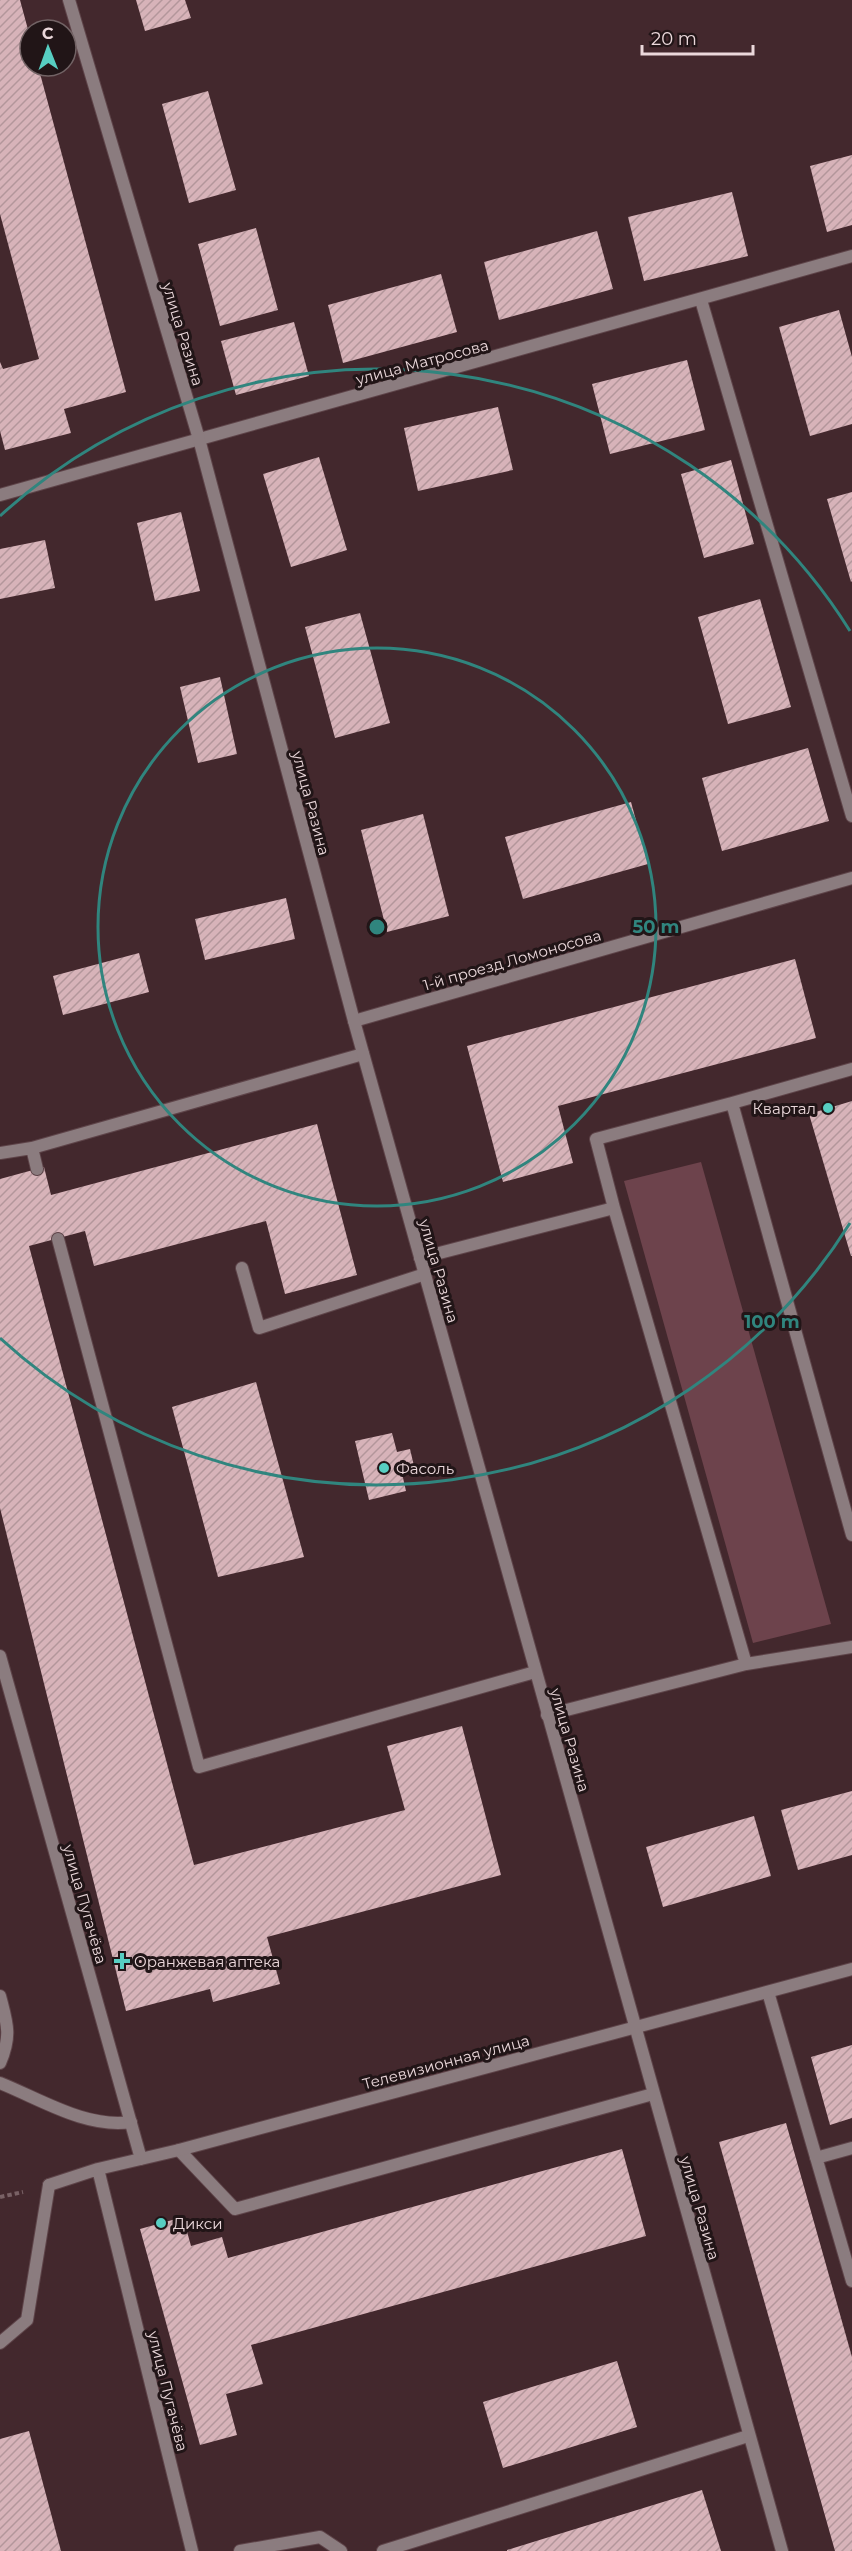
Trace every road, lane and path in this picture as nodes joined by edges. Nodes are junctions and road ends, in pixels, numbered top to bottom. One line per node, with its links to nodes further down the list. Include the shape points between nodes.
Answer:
1 (69, 0): 4 (street, улица Разина)
2 (852, 256): 3 (street, улица Матросова)
3 (701, 300): 4 (street, улица Матросова); 6 (street)
4 (199, 439): 5 (street, улица Матросова); 8 (street, улица Разина)
5 (0, 495)
6 (852, 816)
7 (852, 878): 8 (street, 1-й проезд Ломоносова)
8 (354, 1021): 9 (street, улица Разина)
9 (363, 1054): 12 (street); 17 (street, улица Разина)
10 (852, 1069): 11 (street)
11 (732, 1103): 15 (street, via 596,1138); 20 (street)
12 (32, 1148): 13 (street); 14 (street)
13 (0, 1153)
14 (37, 1169)
15 (614, 1208): 17 (street); 23 (street)
16 (58, 1239): 24 (street, via 200,1767)
17 (420, 1258): 19 (street, улица Разина)
18 (242, 1268): 19 (street, via 259,1328)
19 (424, 1274): 24 (street, улица Разина)
20 (852, 1535)
21 (852, 1647): 23 (street)
22 (0, 1656): 33 (street, улица Пугачёва)
23 (747, 1664): 25 (street)
24 (535, 1672): 25 (street, улица Разина)
25 (547, 1714): 29 (street, улица Разина)
26 (852, 1969): 27 (street, Телевизионная улица)
27 (768, 1992): 29 (street, Телевизионная улица); 36 (street)
28 (0, 1996): 30 (street, via 9,2041)
29 (633, 2027): 32 (street, улица Разина); 35 (street, Телевизионная улица)
30 (0, 2063)
31 (0, 2083): 33 (street, via 92,2121 113,2125)
32 (653, 2094): 35 (street, via 235,2209); 41 (street, улица Разина)
33 (131, 2122): 37 (street, улица Пугачёва)
34 (852, 2148): 36 (street)
35 (179, 2150): 37 (street, Телевизионная улица)
36 (816, 2158): 39 (street)
37 (141, 2159): 38 (street, Телевизионная улица)
38 (98, 2169): 40 (street, Телевизионная улица, via 49,2185 27,2320); 42 (street, улица Пугачёва)
39 (852, 2281)
40 (0, 2343)
41 (748, 2436): 45 (street); 46 (street, улица Разина)
42 (192, 2551)
43 (240, 2551): 44 (street, via 320,2536)
44 (341, 2551)
45 (383, 2551)
46 (782, 2551)

